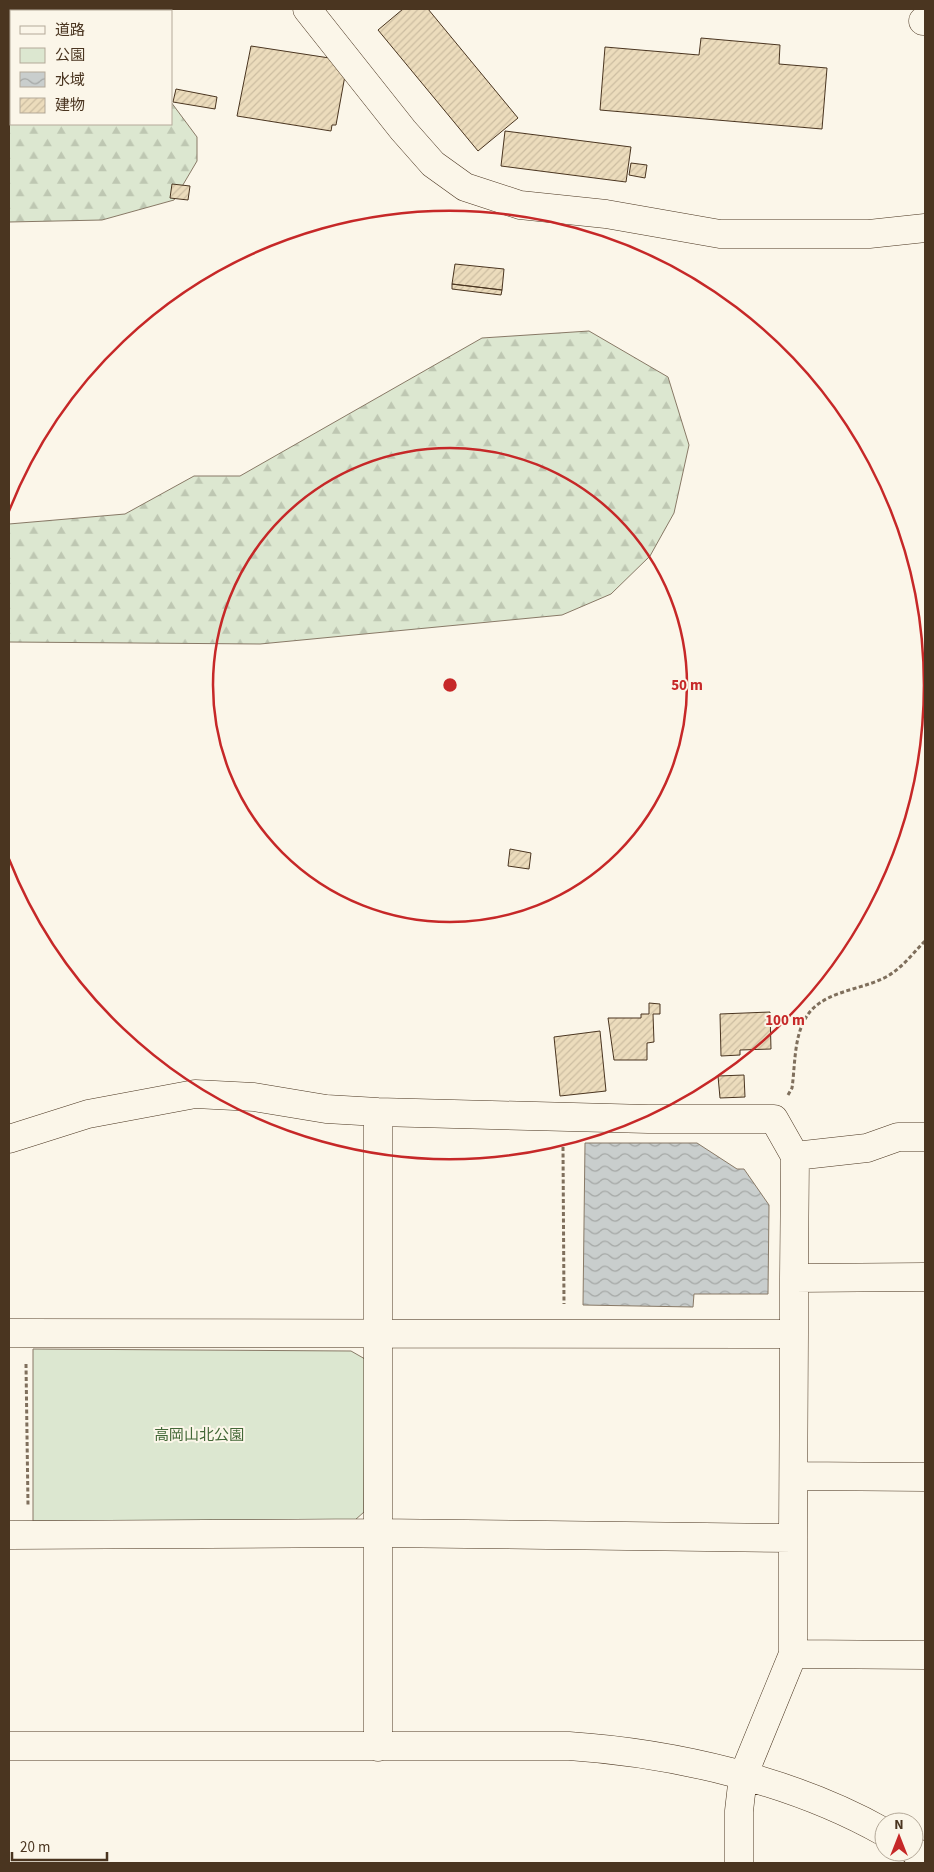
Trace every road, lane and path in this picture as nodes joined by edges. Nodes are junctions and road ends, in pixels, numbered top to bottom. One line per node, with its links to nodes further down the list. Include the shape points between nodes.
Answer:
1 (307, 9): 2 (street, via 433,164 465,187 520,205 606,214 720,234 869,234)
2 (925, 228)
3 (925, 941): 6 (path, via 896,970 883,978 823,1000 811,1009 799,1038 792,1088)
4 (378, 1112): 5 (street); 8 (street, via 326,1109 254,1097 195,1094 88,1114); 13 (street)
5 (563, 1117): 6 (street); 14 (path)
6 (774, 1119): 9 (street)
7 (925, 1137): 9 (street, via 898,1137 867,1148)
8 (9, 1139)
9 (795, 1156): 11 (street)
10 (925, 1277): 11 (street)
11 (794, 1278): 15 (street)
12 (17, 1333): 13 (street); 19 (path)
13 (378, 1334): 14 (street); 18 (street)
14 (564, 1334): 15 (street)
15 (794, 1334): 16 (street)
16 (795, 1476): 17 (street); 20 (street)
17 (925, 1477)
18 (377, 1533): 19 (street); 20 (street); 24 (street)
19 (19, 1535)
20 (793, 1538): 21 (street)
21 (794, 1654): 22 (street); 25 (street)
22 (925, 1655)
23 (9, 1746): 24 (street)
24 (378, 1747): 25 (street, via 568,1746 615,1750)
25 (743, 1776): 26 (street); 27 (street)
26 (874, 1827)
27 (739, 1863)

